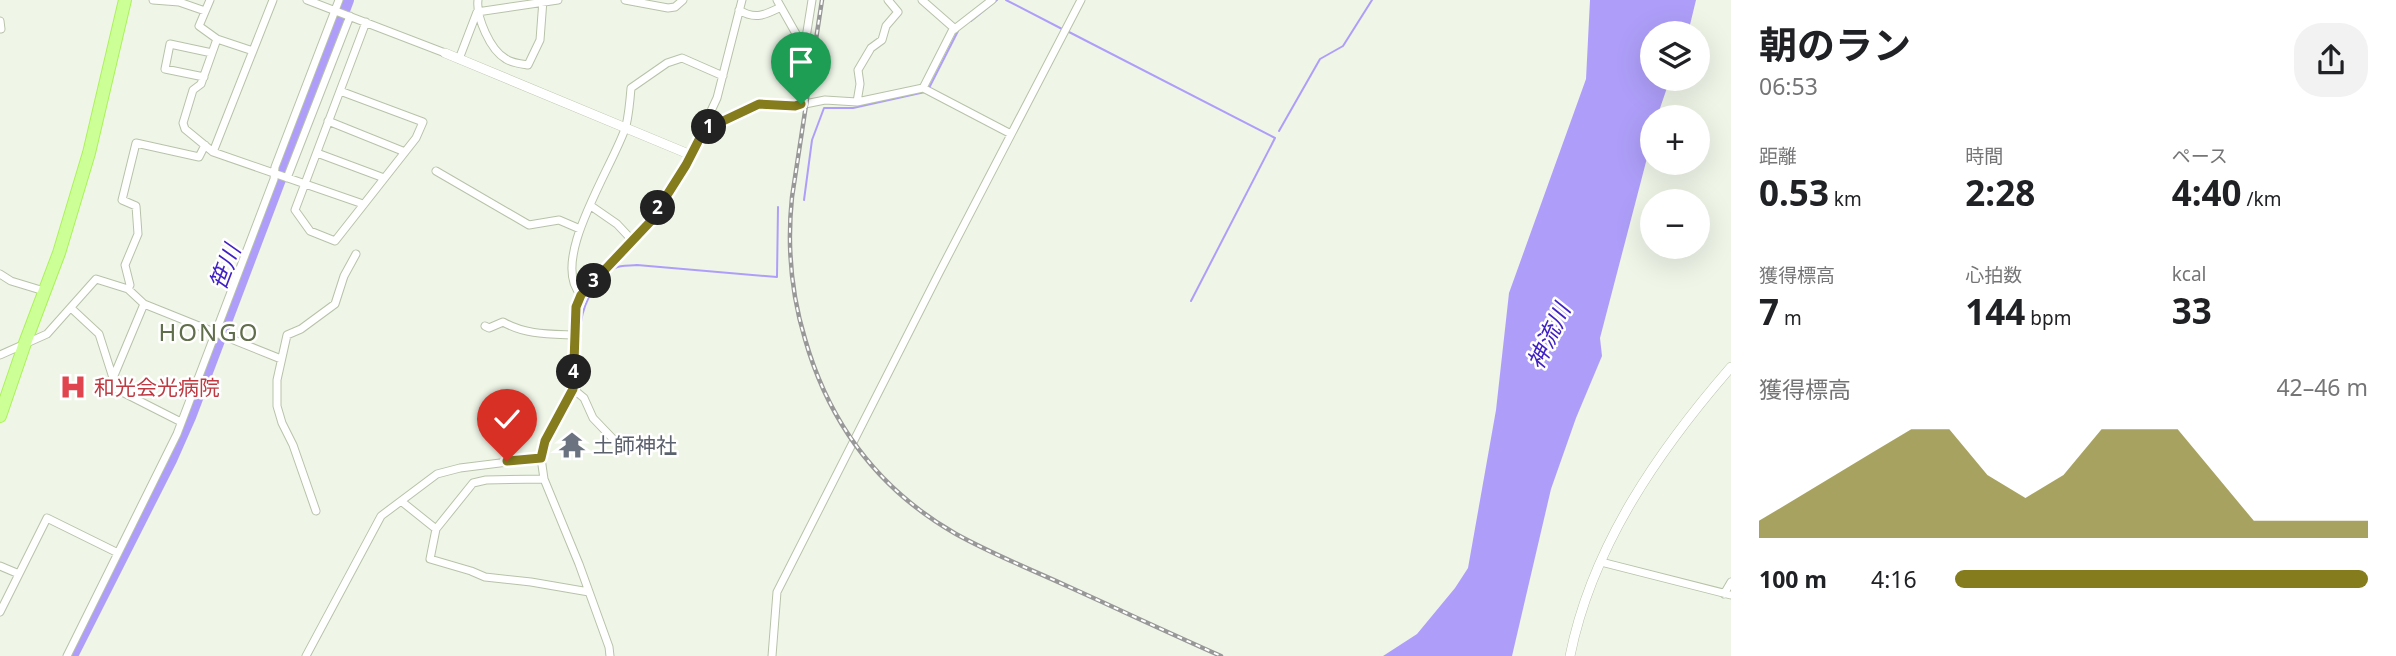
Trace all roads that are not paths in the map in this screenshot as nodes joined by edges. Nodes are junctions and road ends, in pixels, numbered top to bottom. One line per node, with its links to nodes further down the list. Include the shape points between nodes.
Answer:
1 (125, 0): 58 (main road, via 89,153)
2 (153, 0): 21 (street)
3 (209, 0): 21 (street)
4 (273, 0): 28 (street)
5 (307, 0): 23 (street)
6 (339, 0): 23 (street)
7 (478, 0): 22 (street)
8 (558, 0): 17 (street)
9 (625, 0): 10 (street, via 668,8)
10 (683, 0)
11 (742, 0): 20 (street)
12 (812, 0): 27 (street)
13 (888, 0): 36 (street, via 898,12 858,69)
14 (922, 0): 25 (street)
15 (992, 0): 25 (street)
16 (1081, 0): 41 (street)
17 (543, 1): 18 (street); 22 (street, via 540,40 528,65 505,59)
18 (531, 2): 22 (street)
19 (779, 3): 20 (street, via 762,16 748,16); 27 (street)
20 (739, 10): 32 (street)
21 (205, 11): 26 (street, via 199,26)
22 (477, 12): 31 (street)
23 (343, 13): 24 (street); 48 (street); 48 (street, via 275,167)
24 (366, 22): 30 (street); 35 (street)
25 (955, 29): 34 (street)
26 (217, 39): 28 (street); 29 (street)
27 (805, 50): 37 (street)
28 (253, 51): 43 (street)
29 (212, 53): 33 (street); 33 (street, via 170,44 165,69)
30 (445, 53): 31 (street)
31 (459, 59): 39 (street)
32 (723, 76): 39 (street, via 682,58 667,63 631,88); 40 (street)
33 (204, 77): 42 (street, via 192,90 183,123)
34 (923, 88): 36 (street); 41 (street)
35 (340, 91): 38 (street); 44 (street, via 424,122)
36 (857, 102): 37 (street)
37 (801, 104): 40 (street, via 759,104)
38 (328, 121): 44 (street); 45 (street)
39 (626, 127): 46 (street); 52 (street)
40 (704, 130): 46 (street)
41 (1011, 134): 90 (street, via 777,592)
42 (205, 145): 43 (street); 57 (street, via 199,157 136,143 121,200 136,205 138,215 138,234 125,265)
43 (213, 152): 48 (street)
44 (404, 152): 49 (street)
45 (317, 153): 49 (street); 50 (street)
46 (691, 155): 54 (street, via 650,222)
47 (436, 171): 53 (street, via 528,225 559,220)
48 (282, 175): 50 (street); 63 (street)
49 (384, 178): 51 (street)
50 (305, 183): 51 (street); 51 (street, via 295,211 310,231 334,241)
51 (363, 204)
52 (591, 206): 53 (street); 54 (street)
53 (580, 229): 59 (street, via 571,259 573,282)
54 (632, 240): 59 (street)
55 (356, 254): 67 (street, via 335,304 287,335)
56 (0, 274): 58 (street)
57 (128, 289): 60 (street); 61 (street, via 96,279)
58 (44, 291): 65 (main road)
59 (581, 295): 64 (street)
60 (144, 304): 63 (street); 69 (street)
61 (71, 308): 65 (street, via 47,334); 69 (street, via 99,334)
62 (485, 326): 64 (street, via 503,323 518,331)
63 (219, 333): 67 (street); 72 (street)
64 (575, 335): 70 (street)
65 (24, 343): 66 (street); 71 (main road)
66 (0, 355)
67 (281, 359): 77 (street, via 277,405)
68 (1731, 367): 80 (street, via 1669,445 1621,520)
69 (113, 378): 72 (street, via 114,388)
70 (573, 389): 73 (street); 74 (street, via 545,441)
71 (0, 416)
72 (181, 422): 79 (street)
73 (615, 440)
74 (541, 458): 75 (street); 76 (street, via 446,471)
75 (544, 478): 78 (street, via 473,483); 84 (street)
76 (401, 501): 78 (street); 88 (street, via 381,516)
77 (316, 511)
78 (436, 529): 84 (street, via 430,559 485,577)
79 (118, 553): 82 (street, via 47,518); 87 (street)
80 (1601, 562): 85 (street); 91 (street)
81 (0, 566): 82 (street)
82 (19, 575): 86 (street)
83 (1731, 582): 85 (street)
84 (589, 592): 89 (street)
85 (1728, 594)
86 (0, 612)
87 (66, 656)
88 (306, 656)
89 (610, 656)
90 (772, 656)
91 (1570, 656)

